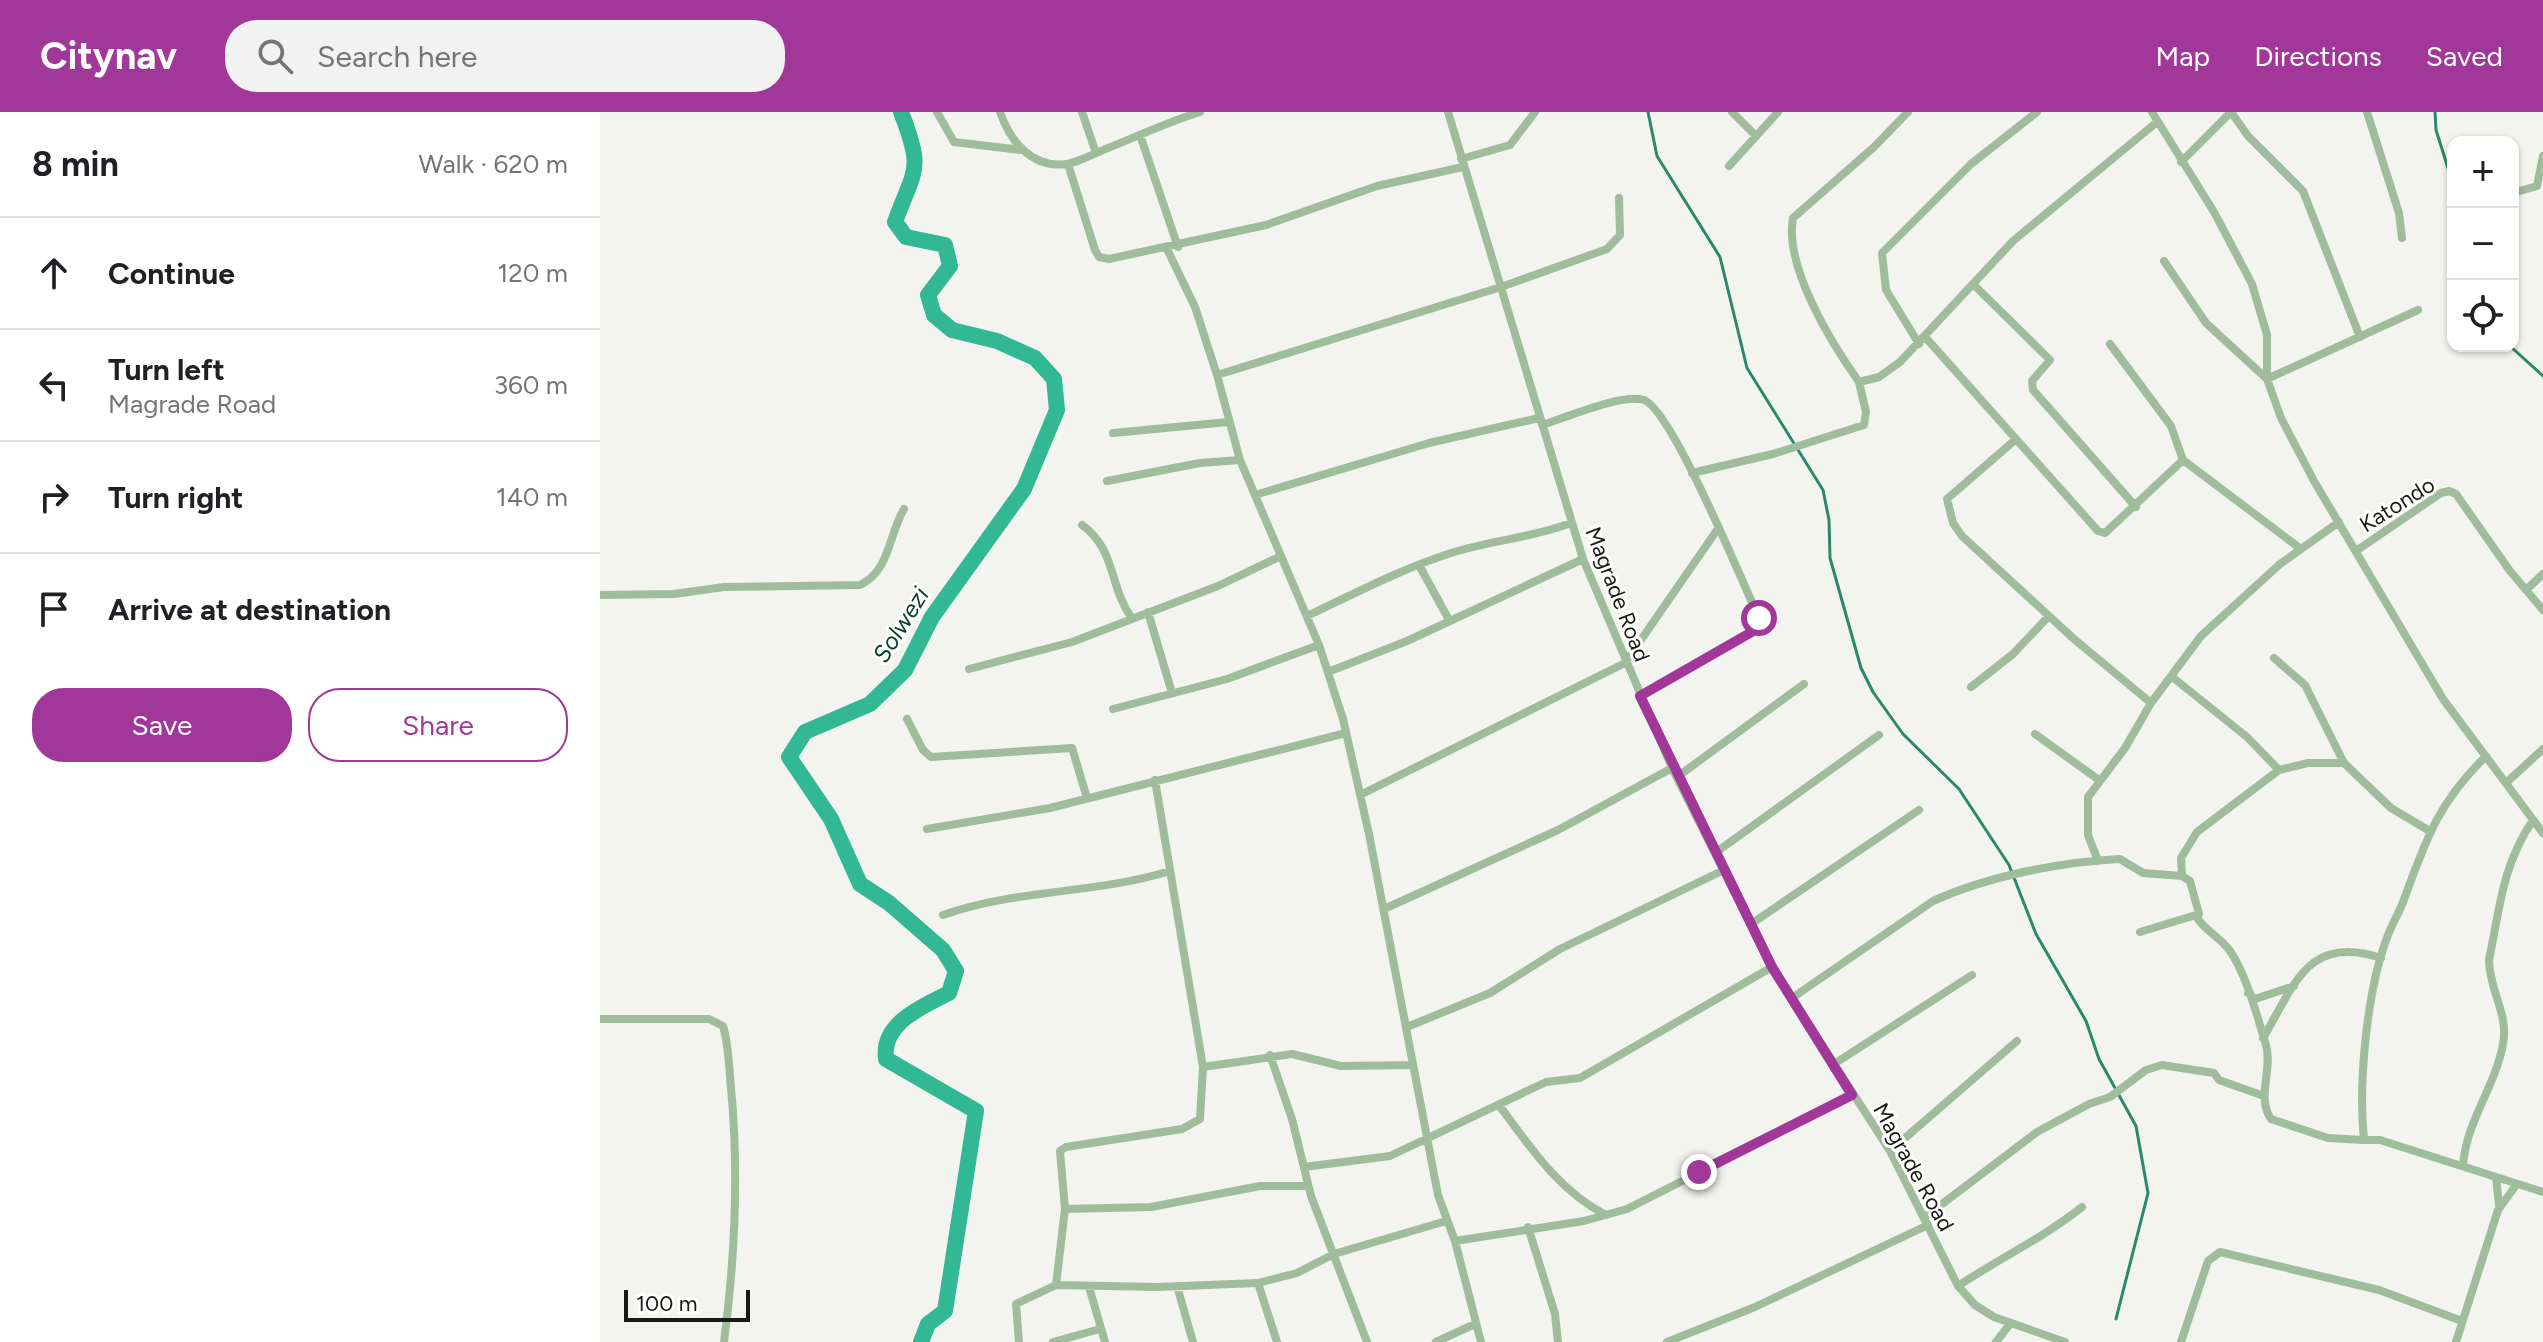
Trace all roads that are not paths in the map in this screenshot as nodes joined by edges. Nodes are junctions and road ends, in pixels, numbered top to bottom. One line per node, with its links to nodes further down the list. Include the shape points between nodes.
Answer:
1 (937, 112): 17 (street, via 954,142)
2 (1000, 112): 17 (street)
3 (1082, 112): 18 (street)
4 (1200, 112): 15 (street)
5 (1448, 112): 21 (street, Magrade Road)
6 (1535, 112): 21 (street, via 1510,145)
7 (1732, 112): 16 (street)
8 (1778, 112): 16 (street)
9 (1908, 112): 38 (street, via 1793,218 1803,279 1831,339)
10 (2037, 112): 34 (street, via 1971,164 1882,253 1886,290)
11 (2152, 112): 14 (street)
12 (2231, 112): 20 (street); 33 (street, via 2303,191)
13 (2367, 112): 26 (street)
14 (2157, 122): 20 (street); 30 (street, via 2013,241)
15 (1140, 135): 18 (street); 27 (street)
16 (1756, 136): 23 (street)
17 (1021, 150): 22 (street, via 1043,161)
18 (1096, 153): 22 (street)
19 (2543, 156): 24 (street, via 2537,186)
20 (2181, 162): 37 (street, via 2252,284 2267,335)
21 (1462, 163): 27 (street); 31 (street, Magrade Road)
22 (1068, 164): 28 (street, via 1099,257)
23 (1729, 166)
24 (2519, 191)
25 (1619, 198): 31 (street, via 1620,235 1607,249)
26 (2402, 238)
27 (1178, 247): 28 (street)
28 (1167, 249): 36 (street, via 1195,307)
29 (2164, 261): 37 (street, via 2206,323)
30 (1974, 285): 34 (street); 48 (street, via 2050,360 2032,381 2033,390)
31 (1501, 287): 36 (street); 40 (street, Magrade Road)
32 (2418, 310): 33 (street)
33 (2360, 337): 37 (street)
34 (1922, 341): 38 (street, via 1879,377); 42 (street)
35 (2110, 344): 44 (street, via 2171,426)
36 (1217, 375): 39 (street)
37 (2267, 379): 50 (street, via 2281,418)
38 (1859, 382): 45 (street, via 1864,425)
39 (1228, 422): 41 (street); 43 (street)
40 (1541, 422): 45 (street, via 1611,403 1645,401 1655,409); 47 (street, via 1429,443); 51 (street, Magrade Road)
41 (1113, 433)
42 (2015, 440): 48 (street, via 2098,531 2111,530); 66 (street, via 1953,492 1947,508 1962,536)
43 (1240, 460): 46 (street); 47 (street)
44 (2183, 460): 48 (street); 54 (street)
45 (1692, 473): 53 (street)
46 (1107, 481)
47 (1255, 495): 56 (street)
48 (2136, 507)
49 (904, 509): 61 (street, via 884,565 860,585)
50 (2339, 522): 54 (street); 55 (street)
51 (1571, 523): 57 (street, Magrade Road); 58 (street)
52 (1082, 525): 65 (street, via 1103,544 1118,596)
53 (1717, 530): 70 (street); 77 (street, via 1759,623 1739,640)
54 (2301, 549): 73 (street, via 2201,636)
55 (2356, 551): 60 (street, Katondo, via 2449,491); 85 (street, via 2443,699)
56 (1281, 556): 63 (street); 64 (street)
57 (1583, 559): 67 (street); 70 (street, Magrade Road)
58 (1419, 565): 64 (street); 67 (street)
59 (2543, 574): 60 (street)
60 (2526, 590): 62 (street, Katondo)
61 (600, 595)
62 (2543, 610)
63 (1148, 612): 65 (street); 76 (street)
64 (1307, 616): 68 (street)
65 (1131, 617): 71 (street, via 1072,642)
66 (2048, 617): 75 (street); 78 (street)
67 (1449, 620): 72 (street)
68 (1319, 645): 72 (street); 76 (street)
69 (2274, 658): 86 (street, via 2305,685)
70 (1625, 663): 77 (street, Magrade Road); 93 (street)
71 (969, 669)
72 (1328, 672): 81 (street)
73 (2171, 676): 78 (street); 88 (street)
74 (1804, 684): 89 (street)
75 (1971, 687)
76 (1172, 693): 79 (street)
77 (1640, 696): 87 (street, Magrade Road)
78 (2151, 703): 91 (street)
79 (1113, 709)
80 (907, 719): 94 (street, via 931,757 1072,748)
81 (1346, 733): 90 (street); 93 (street)
82 (2035, 734): 91 (street)
83 (1879, 735): 100 (street)
84 (2543, 749): 92 (street)
85 (2486, 756): 92 (street); 98 (street, via 2454,789)
86 (2344, 763): 88 (street); 98 (street, via 2391,808)
87 (1672, 768): 89 (street, Magrade Road); 105 (street, via 1558,830)
88 (2279, 770): 104 (street, via 2197,832 2181,858)
89 (1677, 777): 100 (street, Magrade Road)
90 (1155, 780): 94 (street); 103 (street)
91 (2099, 780): 101 (street, via 2086,808 2088,835)
92 (2506, 783): 96 (street)
93 (1360, 795): 105 (street)
94 (1087, 798): 97 (street, via 1007,818)
95 (1919, 810): 108 (street)
96 (2533, 820): 99 (street); 130 (street, via 2507,869 2489,960 2503,1016 2503,1043 2470,1125)
97 (927, 829)
98 (2428, 830): 110 (street)
99 (2543, 833)
100 (1715, 853): 102 (street, Magrade Road)
101 (2098, 861): 104 (street, via 2120,859 2153,876); 115 (street, via 1953,892)
102 (1724, 870): 108 (street, Magrade Road); 117 (street, via 1560,949 1490,993)
103 (1170, 871): 106 (street, via 1125,885 1037,894); 123 (street)
104 (2182, 876): 107 (street, via 2194,889)
105 (1384, 909): 117 (street)
106 (943, 915)
107 (2196, 916): 109 (street); 114 (street, via 2233,954)
108 (1751, 924): 111 (street, Magrade Road)
109 (2140, 932)
110 (2381, 958): 113 (street, via 2346,949 2318,957); 128 (street, via 2361,1094)
111 (1772, 967): 115 (street, Magrade Road); 126 (street, via 1591,1073 1546,1082)
112 (1972, 975): 121 (street)
113 (2294, 986): 114 (street, via 2255,999); 118 (street)
114 (2247, 993): 118 (street)
115 (1792, 998): 121 (street, Magrade Road)
116 (600, 1019): 154 (street, via 709,1019 723,1026 735,1176)
117 (1407, 1027): 122 (street)
118 (2263, 1038): 125 (street, via 2268,1061)
119 (2017, 1041): 129 (street)
120 (1270, 1055): 122 (street, via 1292,1054 1341,1066); 123 (street); 131 (street)
121 (1834, 1064): 124 (street, Magrade Road)
122 (1413, 1065): 127 (street)
123 (1203, 1067): 138 (street, via 1203,1108 1193,1125 1060,1151)
124 (1852, 1095): 129 (street, Magrade Road); 139 (street, via 1654,1197)
125 (2264, 1096): 128 (street, via 2267,1114 2278,1123 2328,1138); 141 (street, via 2219,1080 2214,1073 2162,1065 2146,1070 2110,1097 2037,1132)
126 (1499, 1105): 127 (street); 139 (street, via 1561,1183)
127 (1427, 1140): 131 (street, via 1377,1160); 140 (street)
128 (2364, 1140): 130 (street, via 2380,1140)
129 (1890, 1151): 141 (street, Magrade Road)
130 (2463, 1166): 132 (street)
131 (1304, 1167): 134 (street)
132 (2496, 1177): 133 (street); 136 (street)
133 (2517, 1184): 135 (street); 136 (street)
134 (1308, 1186): 138 (street, via 1260,1186 1151,1207); 144 (street)
135 (2543, 1192)
136 (2499, 1206): 150 (street)
137 (2082, 1207): 148 (street, via 2044,1237)
138 (1065, 1209): 146 (street)
139 (1607, 1215): 142 (street)
140 (1446, 1221): 143 (street); 144 (street)
141 (1926, 1221): 148 (street, Magrade Road); 164 (street, via 1755,1307)
142 (1528, 1227): 143 (street); 163 (street, via 1555,1314)
143 (1455, 1241): 151 (street)
144 (1334, 1254): 145 (street, via 1297,1273); 160 (street)
145 (1258, 1283): 147 (street); 159 (street)
146 (1056, 1285): 149 (street); 155 (street, via 1016,1304)
147 (1177, 1286): 149 (street); 158 (street)
148 (1958, 1286): 152 (street, Magrade Road, via 1975,1305)
149 (1089, 1287): 153 (street)
150 (2462, 1321): 167 (street, via 2379,1290 2220,1252 2208,1261); 168 (street)
151 (1475, 1324): 161 (street); 162 (street)
152 (2010, 1324): 165 (street); 166 (street, Magrade Road)
153 (1100, 1329): 156 (street); 157 (street)
154 (724, 1342)
155 (1019, 1342)
156 (1053, 1342)
157 (1105, 1342)
158 (1193, 1342)
159 (1277, 1342)
160 (1367, 1342)
161 (1436, 1342)
162 (1481, 1342)
163 (1558, 1342)
164 (1667, 1342)
165 (1996, 1342)
166 (2065, 1342)
167 (2181, 1342)
168 (2456, 1342)

